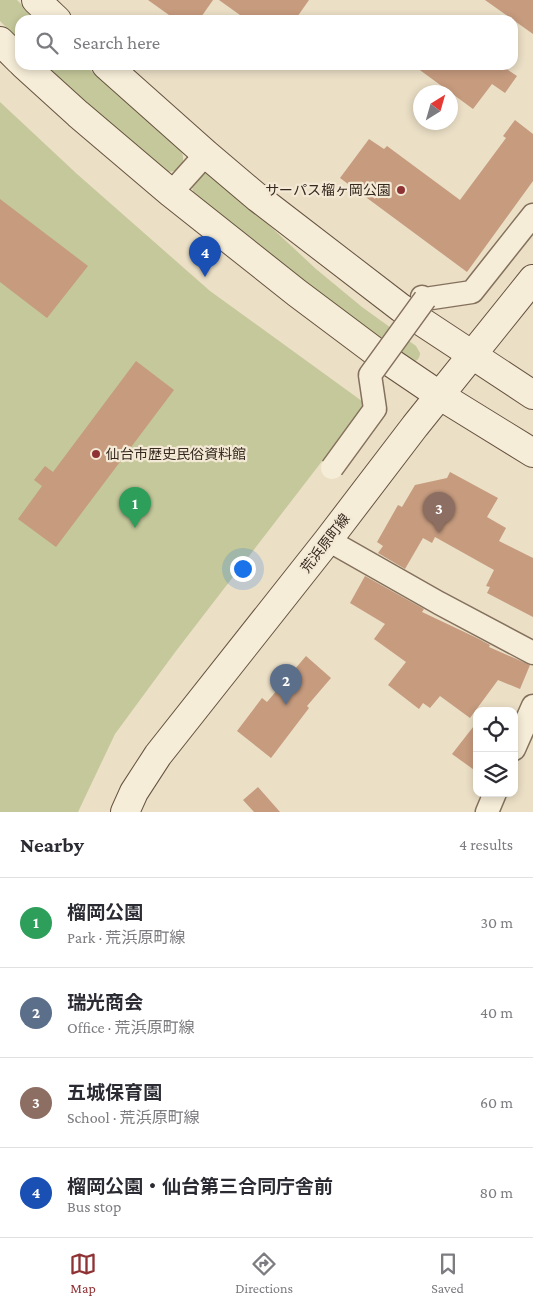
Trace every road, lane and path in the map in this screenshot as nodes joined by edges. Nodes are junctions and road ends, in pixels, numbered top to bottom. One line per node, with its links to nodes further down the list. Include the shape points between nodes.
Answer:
1 (36, 0): 2 (street)
2 (52, 15)
3 (0, 41): 4 (street)
4 (15, 56)
5 (30, 70): 8 (street)
6 (112, 70): 7 (street)
7 (206, 154): 8 (street); 11 (street, via 401,308)
8 (171, 193): 12 (street, via 311,304)
9 (533, 215): 15 (street, bridge, via 472,292 424,298 370,375 375,409)
10 (533, 279): 11 (street, 荒浜原町線)
11 (472, 355): 12 (street, 荒浜原町線); 13 (street)
12 (439, 395): 14 (street); 16 (street, 荒浜原町線)
13 (533, 395)
14 (533, 454)
15 (332, 468)
16 (328, 540): 17 (street); 21 (street, 荒浜原町線, via 158,755)
17 (533, 653)
18 (533, 706): 19 (street)
19 (518, 740)
20 (493, 797): 22 (street)
21 (124, 812)
22 (487, 812)

